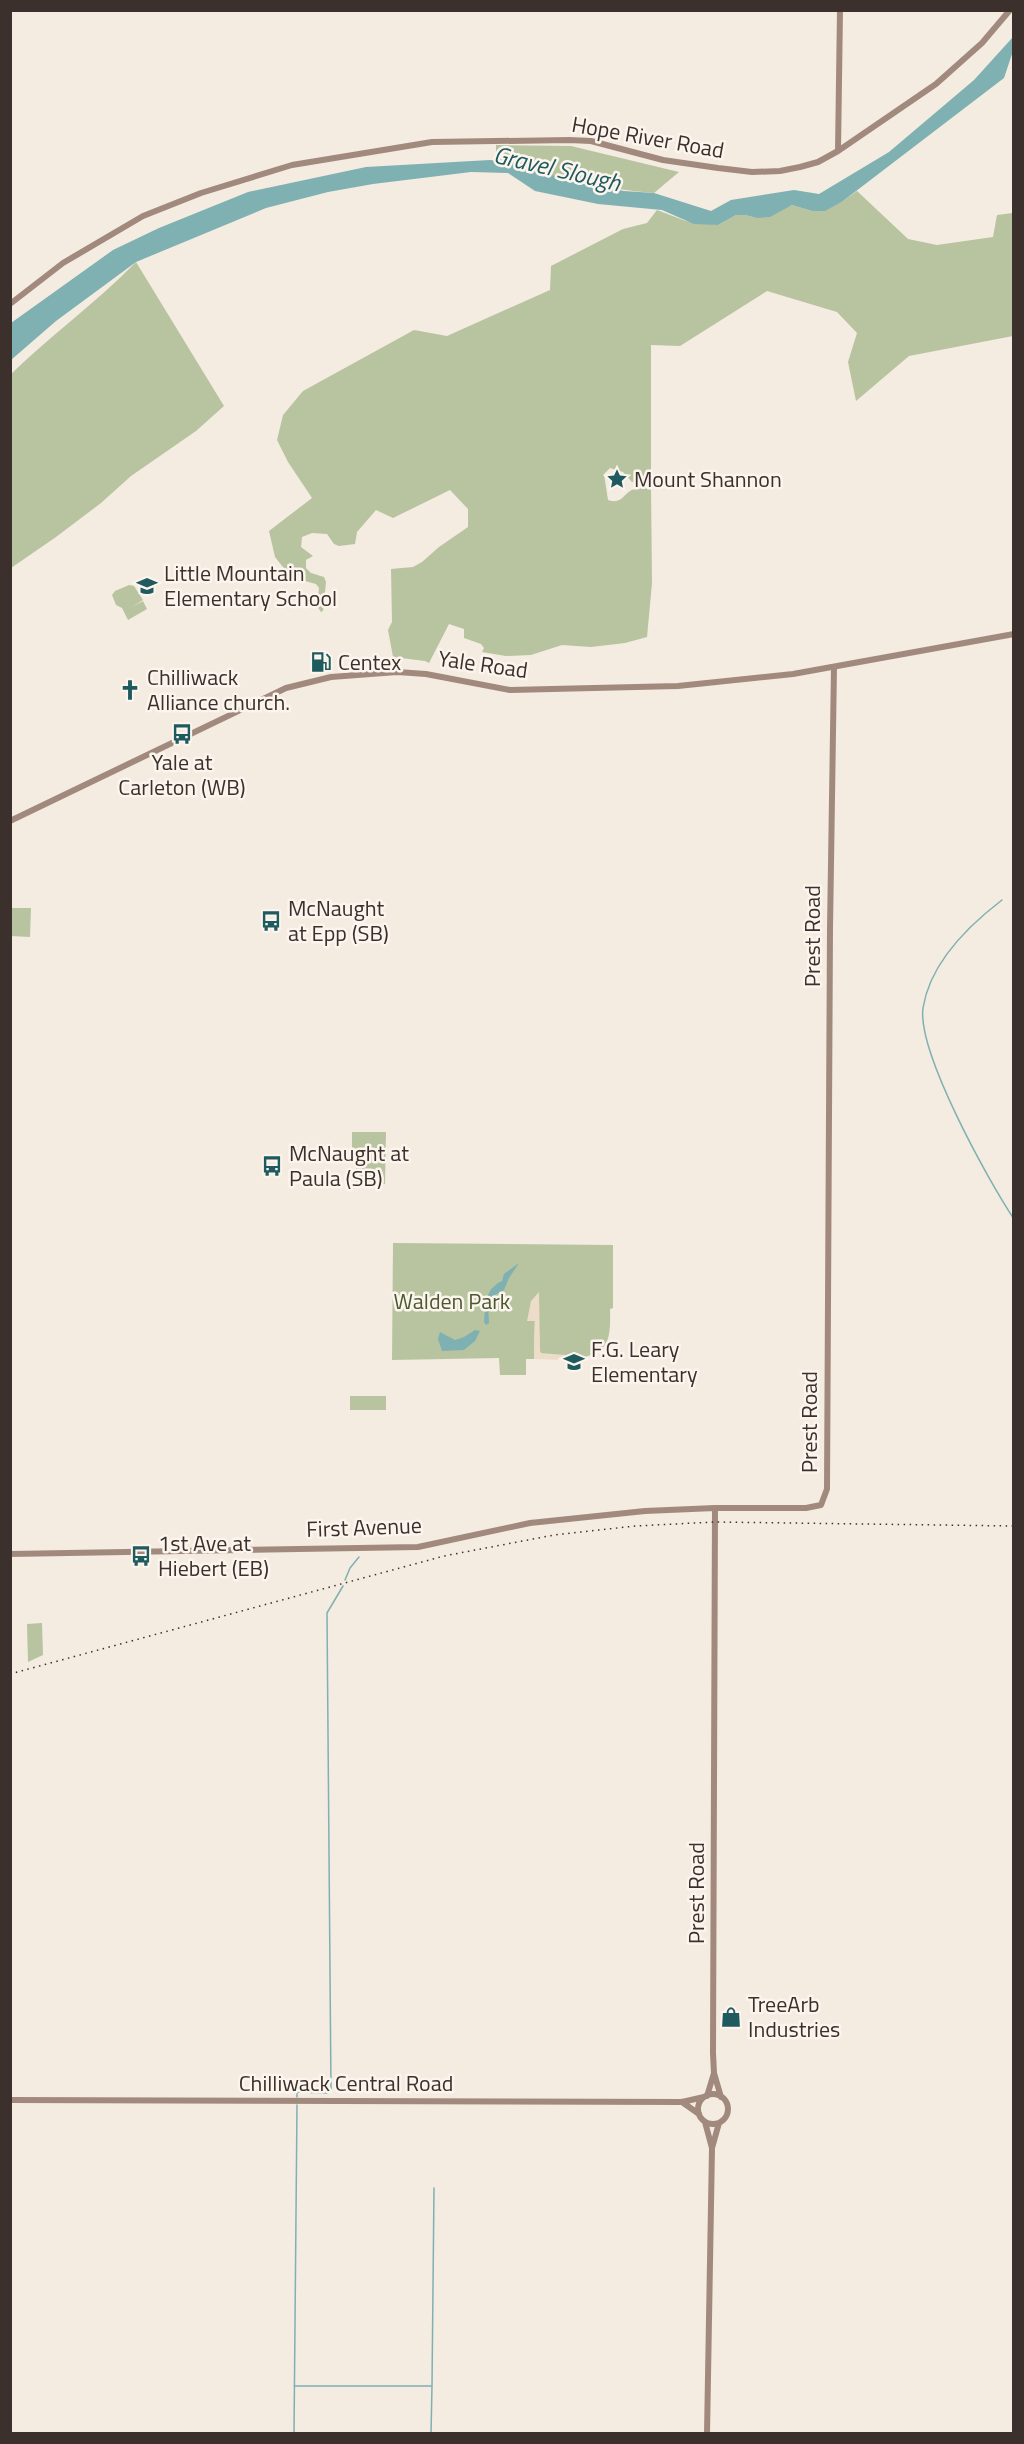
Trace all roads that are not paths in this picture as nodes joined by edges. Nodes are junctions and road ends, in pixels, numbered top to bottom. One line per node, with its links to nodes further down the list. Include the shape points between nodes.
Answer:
1 (840, 10): 3 (street)
2 (1010, 10): 3 (street, Hope River Road, via 982,43 936,84)
3 (838, 151): 4 (street, Hope River Road, via 800,167 753,172 663,160 591,141 442,141 292,165 143,216 63,263)
4 (10, 304)
5 (1014, 634): 6 (street, Yale Road)
6 (834, 667): 7 (street, Yale Road, via 647,688 510,690 406,672 320,679 286,688); 8 (street, Prest Road, via 826,1495 816,1507)
7 (10, 821)
8 (715, 1508): 9 (street, First Avenue, via 530,1523 418,1547); 10 (street, Prest Road)
9 (10, 1554)
10 (714, 2073): 11 (street, Prest Road); 12 (street, Prest Road)
11 (706, 2097): 12 (street); 14 (street, Chilliwack Central Road); 15 (street, via 699,2105)
12 (720, 2097): 17 (street, via 728,2111)
13 (10, 2100): 14 (street, Chilliwack Central Road)
14 (682, 2102): 15 (street)
15 (699, 2114): 16 (street)
16 (705, 2122): 17 (street); 18 (street)
17 (719, 2122): 18 (street)
18 (712, 2148): 19 (street)
19 (707, 2433)

